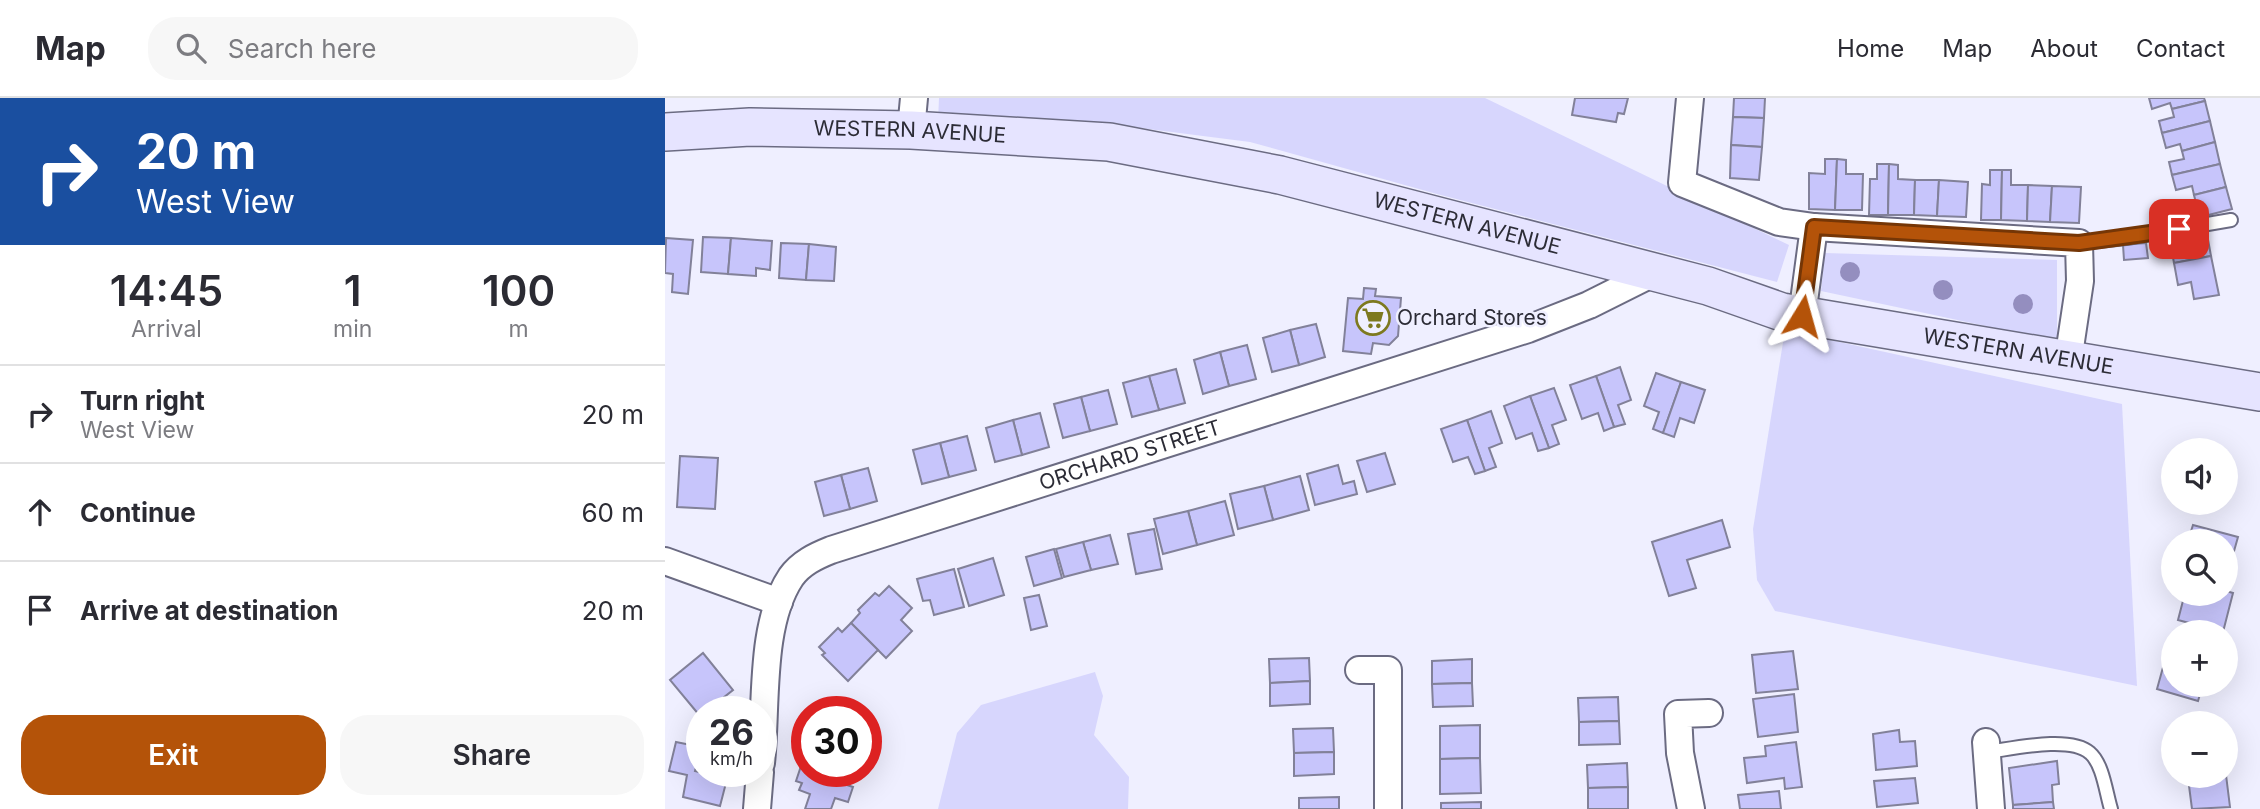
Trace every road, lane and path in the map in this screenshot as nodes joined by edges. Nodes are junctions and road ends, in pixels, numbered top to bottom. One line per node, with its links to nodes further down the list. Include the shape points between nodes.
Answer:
1 (1690, 98): 5 (street, via 1682,183 1779,222)
2 (912, 114): 3 (street, WESTERN AVENUE); 7 (street, WESTERN AVENUE, via 1109,142 1280,175)
3 (665, 131)
4 (2231, 220): 6 (lane)
5 (1814, 227): 6 (street); 8 (street)
6 (2079, 243): 9 (street, via 2080,281)
7 (1653, 273): 8 (street, WESTERN AVENUE); 12 (street, ORCHARD STREET, via 1528,329 831,550 810,559 792,576)
8 (1802, 316): 9 (street, WESTERN AVENUE)
9 (2068, 361): 10 (street, WESTERN AVENUE)
10 (2260, 392)
11 (665, 561): 12 (street)
12 (779, 602): 14 (street, ORCHARD STREET, via 769,637)
13 (1359, 670): 19 (street, via 1388,670)
14 (765, 696)
15 (1709, 713): 20 (street, via 1678,714 1679,752)
16 (1986, 747): 21 (street); 22 (lane, via 2076,746 2090,753 2099,769)
17 (759, 787): 18 (street)
18 (757, 809)
19 (1388, 809)
20 (1691, 809)
21 (1991, 809)
22 (2111, 809)

